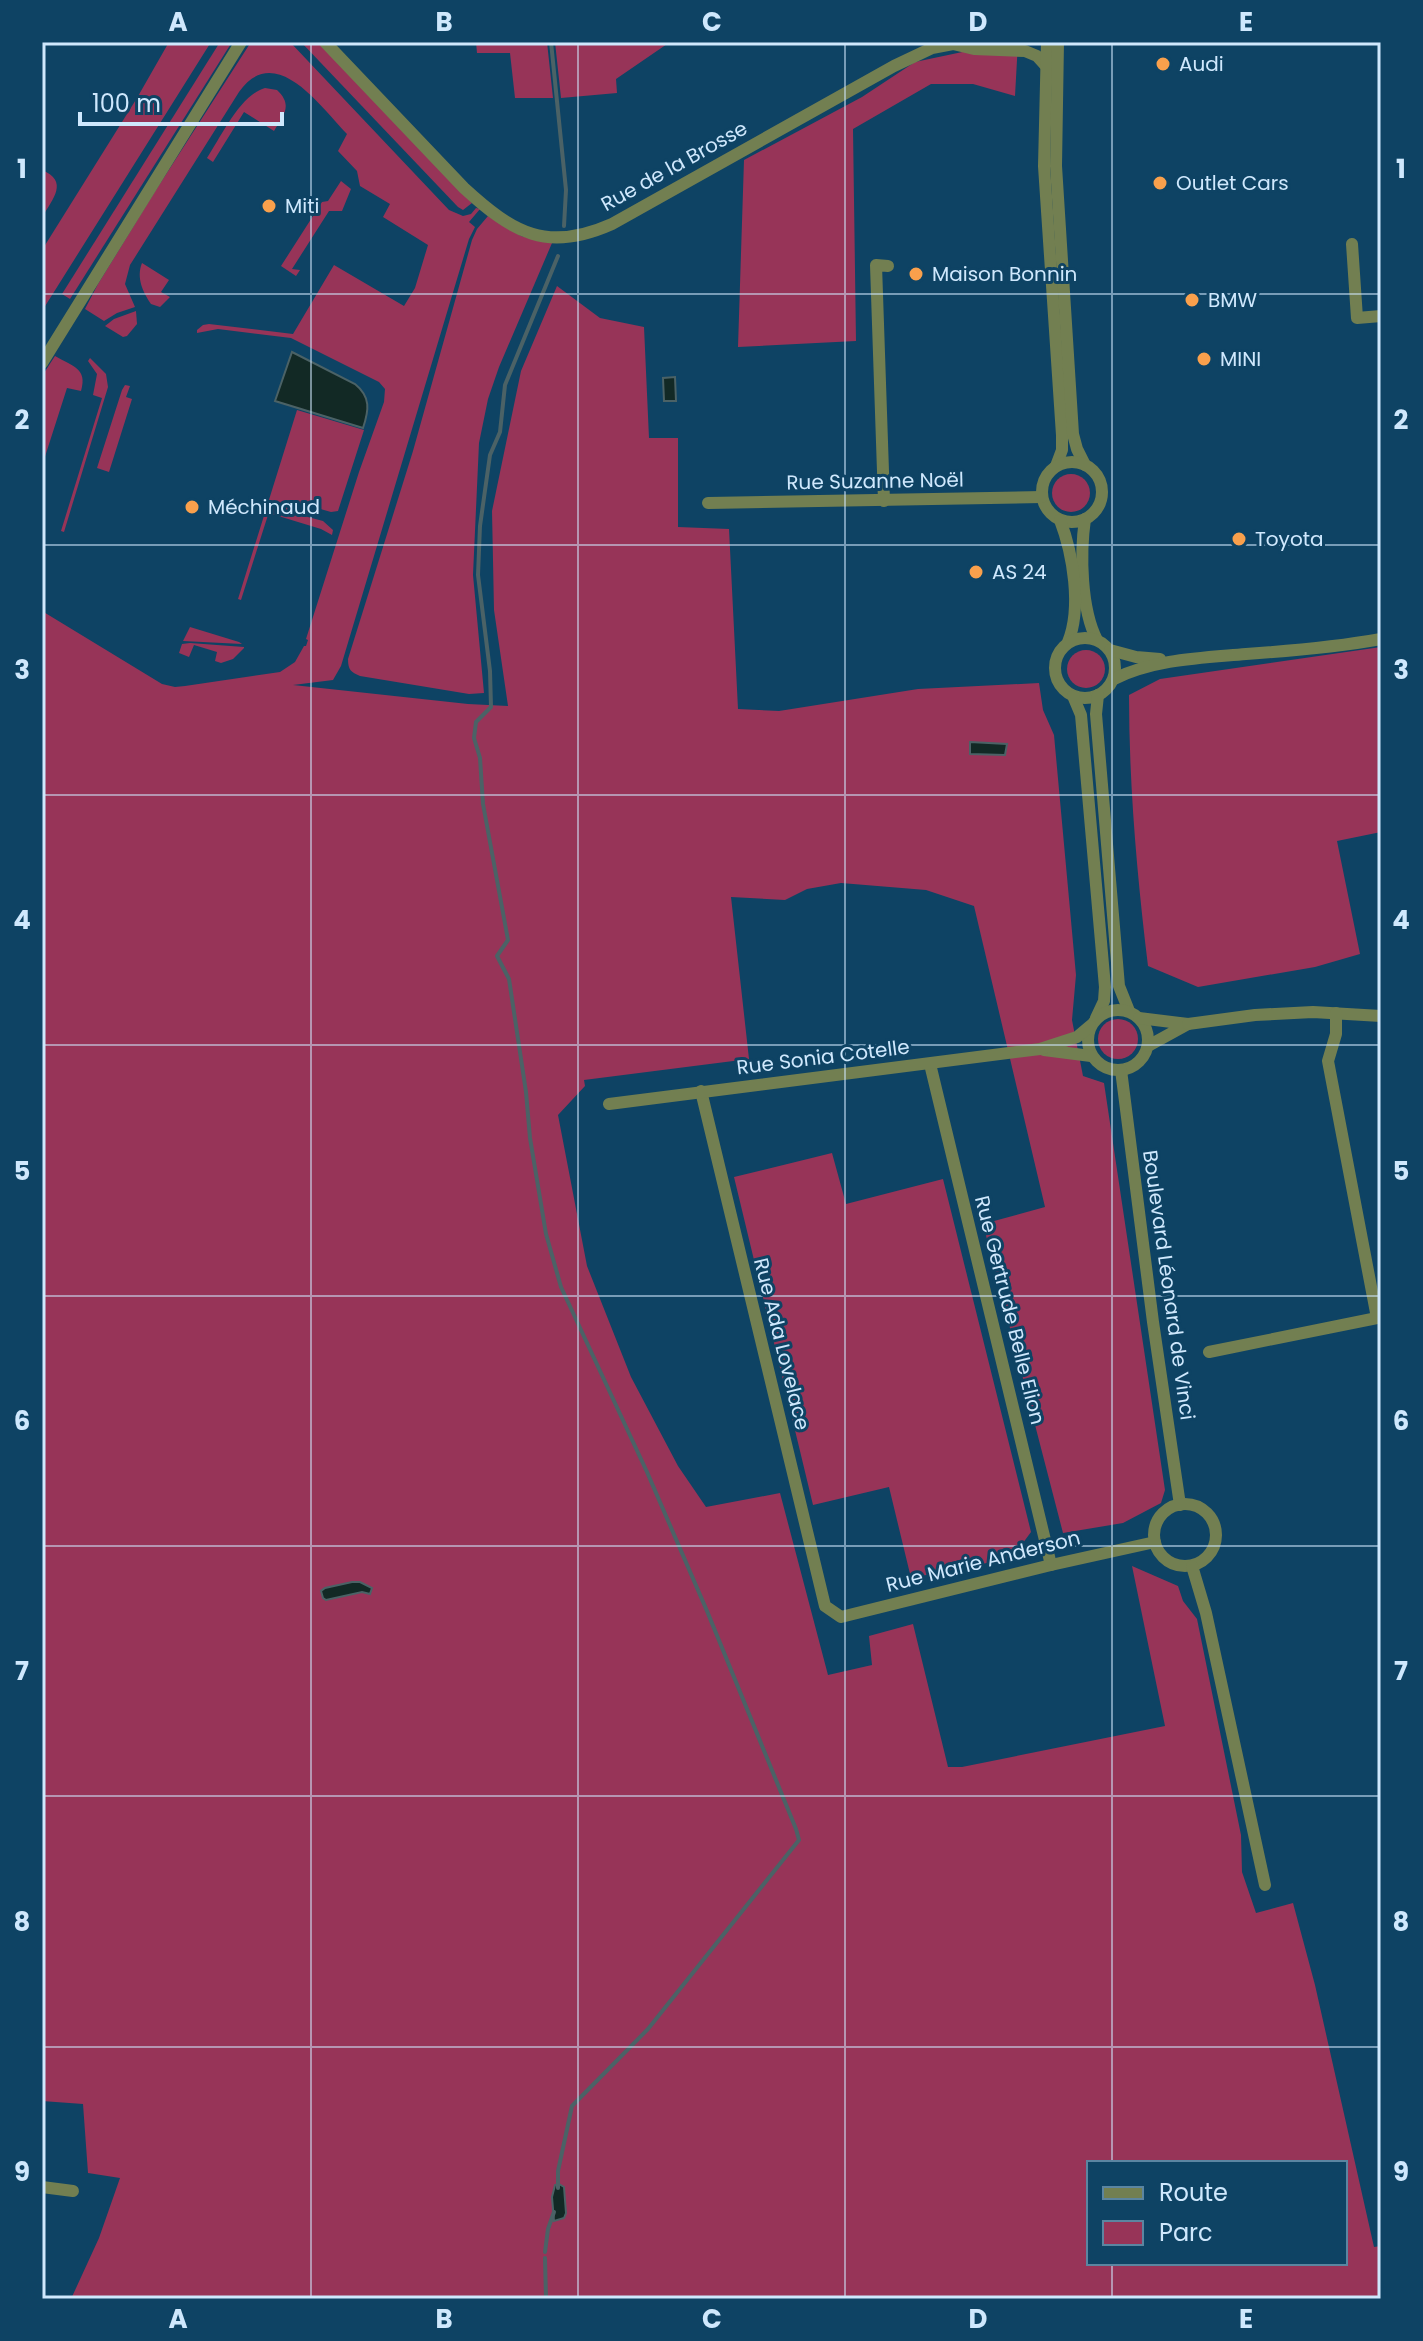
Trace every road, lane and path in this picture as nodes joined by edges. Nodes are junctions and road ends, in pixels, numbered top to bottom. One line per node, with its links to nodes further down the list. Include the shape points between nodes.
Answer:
1 (241, 42): 10 (street)
2 (325, 42): 5 (street, Rue de la Brosse, via 488,210 515,228 556,238 612,224 894,66)
3 (1047, 42): 6 (street)
4 (1058, 42): 11 (street, via 1056,166 1062,275 1073,434)
5 (955, 43): 6 (street, Rue de la Brosse, via 1025,51)
6 (1046, 66): 12 (street, via 1044,166 1062,435)
7 (1352, 244): 9 (street, via 1357,318)
8 (888, 266): 14 (street, via 876,265)
9 (1381, 316)
10 (42, 363)
11 (1085, 465): 12 (street); 16 (street, via 1100,481 1102,492 1094,513)
12 (1056, 466): 13 (street, via 1044,480)
13 (1042, 497): 14 (street, Rue Suzanne Noël); 17 (street)
14 (884, 501): 15 (street, Rue Suzanne Noël)
15 (708, 503)
16 (1085, 519): 17 (street); 19 (street, via 1086,610)
17 (1060, 520): 20 (street, via 1069,543 1075,611)
18 (1381, 639): 22 (street)
19 (1097, 640): 20 (street); 21 (street)
20 (1068, 642): 25 (street, via 1054,668 1063,690)
21 (1110, 650): 22 (street); 23 (street)
22 (1172, 661): 23 (street)
23 (1114, 679): 24 (street)
24 (1098, 695): 25 (street); 27 (street, via 1119,986)
25 (1073, 696): 29 (street, via 1081,715 1105,987)
26 (1336, 1013): 28 (street); 30 (street, via 1255,1015); 38 (street, via 1328,1061 1377,1318)
27 (1134, 1014): 29 (street, via 1112,1009); 30 (street); 31 (street, via 1145,1026)
28 (1381, 1016)
29 (1093, 1022): 32 (street, via 1077,1037); 33 (street, via 1087,1045)
30 (1188, 1024): 31 (street)
31 (1148, 1046): 35 (street, via 1138,1062)
32 (1040, 1049): 33 (street); 34 (street, Rue Sonia Cotelle)
33 (1091, 1056): 35 (street, via 1109,1069)
34 (930, 1064): 36 (street, Rue Sonia Cotelle); 41 (street, Rue Gertrude Belle Elion)
35 (1121, 1070): 39 (street, Boulevard Léonard de Vinci)
36 (701, 1091): 37 (street, Rue Sonia Cotelle); 43 (street, Rue Ada Lovelace)
37 (609, 1104)
38 (1209, 1352)
39 (1180, 1505): 40 (street, via 1158,1521); 42 (street, via 1205,1511 1216,1534 1212,1550)
40 (1155, 1542): 41 (street, Rue Marie Anderson); 42 (street, via 1168,1561)
41 (1051, 1565): 43 (street, Rue Marie Anderson, via 841,1617)
42 (1192, 1566): 44 (street)
43 (825, 1606)
44 (1265, 1885)
45 (42, 2187): 46 (street)
46 (73, 2191)

